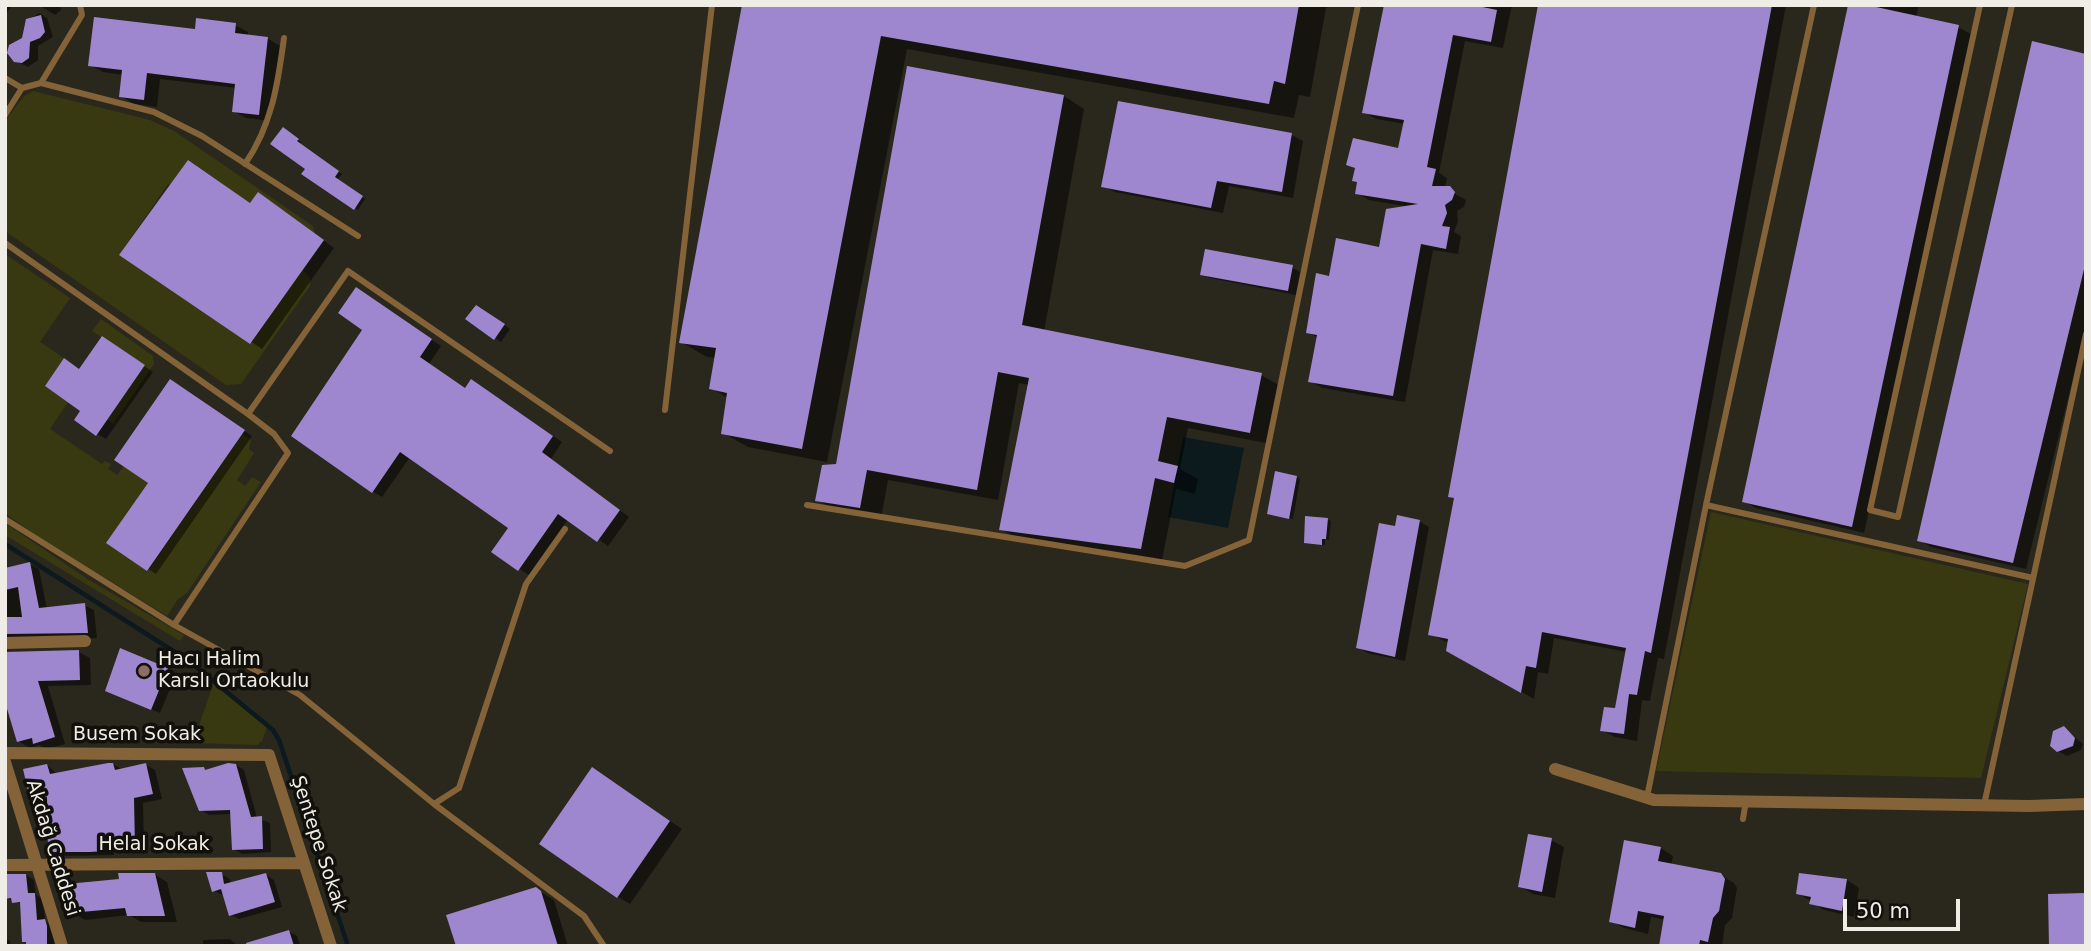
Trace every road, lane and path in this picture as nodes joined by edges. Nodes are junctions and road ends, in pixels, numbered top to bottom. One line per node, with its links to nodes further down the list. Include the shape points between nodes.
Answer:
1 (80, 5): 9 (lane, via 82,15)
2 (712, 5): 16 (lane)
3 (1358, 5): 19 (lane, via 1249,540 1185,566)
4 (1814, 5): 20 (lane)
5 (1980, 5): 6 (lane, via 1870,510 1898,517)
6 (2012, 5)
7 (284, 38): 12 (lane, via 276,98 258,146)
8 (5, 78): 10 (lane)
9 (41, 83): 10 (lane); 12 (lane, via 154,112)
10 (22, 88): 11 (lane)
11 (5, 115)
12 (245, 164): 13 (lane)
13 (358, 236)
14 (5, 243): 17 (lane)
15 (2086, 334): 23 (lane)
16 (665, 410)
17 (248, 414): 18 (lane, via 348,271); 24 (lane, via 274,434 288,453)
18 (610, 451)
19 (807, 505)
20 (1706, 505): 23 (lane); 31 (lane)
21 (5, 519): 24 (lane)
22 (565, 529): 33 (lane, via 526,584 459,788)
23 (2033, 578): 35 (lane)
24 (174, 625): 33 (lane, via 300,695)
25 (85, 641): 26 (street)
26 (5, 643)
27 (5, 753): 28 (street, Busem Sokak)
28 (269, 755): 37 (street, Şentepe Sokak)
29 (5, 762): 38 (street, Akdağ Caddesi)
30 (1555, 769): 31 (street)
31 (1647, 797): 32 (street)
32 (1746, 801): 35 (street); 36 (lane)
33 (434, 804): 42 (lane, via 584,916)
34 (2086, 804): 35 (street)
35 (1984, 805)
36 (1743, 819)
37 (304, 863): 38 (street, Helal Sokak); 41 (street, Şentepe Sokak)
38 (37, 864): 39 (street, Helal Sokak); 40 (street, Akdağ Caddesi)
39 (5, 865)
40 (62, 946)
41 (331, 946)
42 (604, 946)

